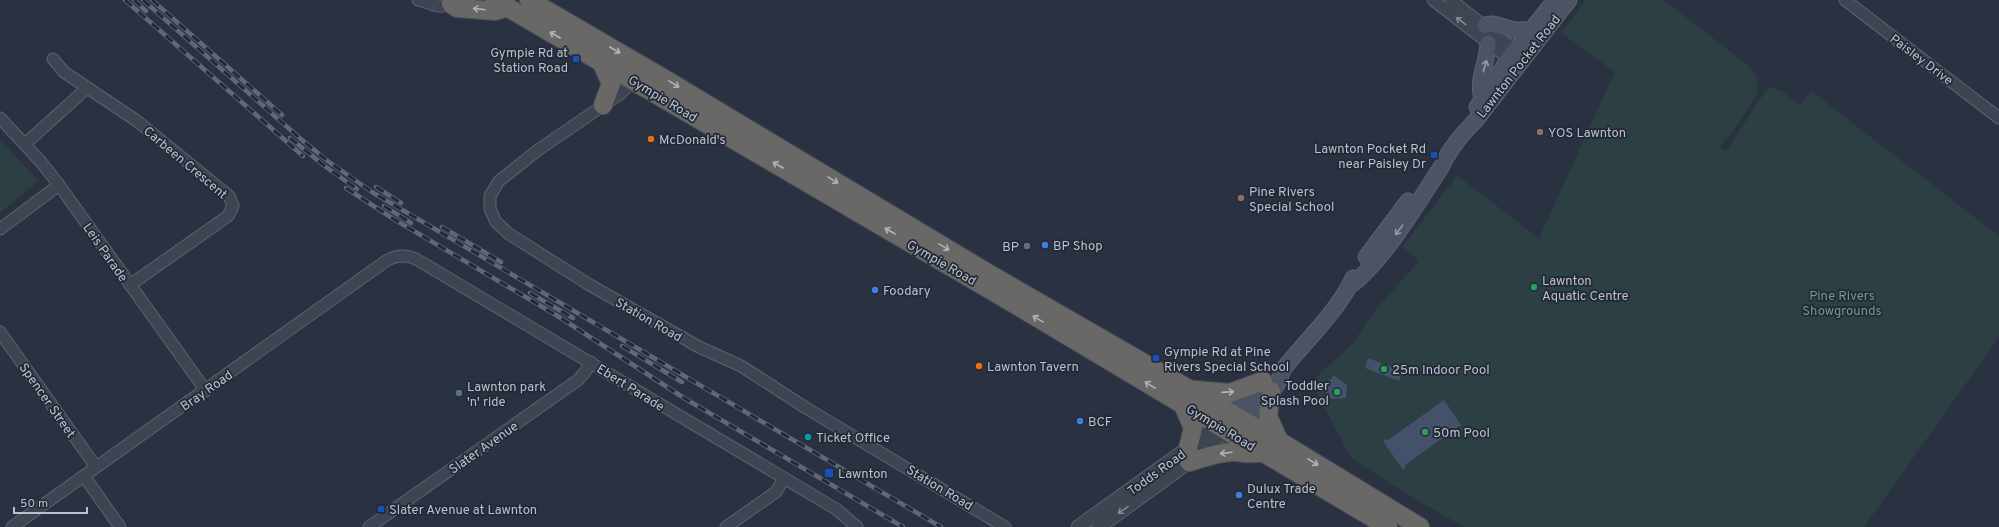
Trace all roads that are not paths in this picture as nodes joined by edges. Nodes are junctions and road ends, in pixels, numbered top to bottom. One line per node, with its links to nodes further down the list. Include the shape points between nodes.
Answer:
1 (423, 0): 8 (street, via 432,6 444,7)
2 (529, 0): 16 (highway, Gympie Road, one-way to 16)
3 (1433, 0): 12 (street, one-way to 3)
4 (1451, 0): 10 (street)
5 (1555, 0): 11 (main road, Lawnton Pocket Road)
6 (1569, 0): 13 (main road, Lawnton Pocket Road)
7 (1845, 0): 20 (street, Paisley Drive)
8 (455, 2): 9 (highway, one-way to 8, via 495,11 457,8)
9 (501, 4): 15 (highway, Gympie Road, one-way to 9)
10 (1485, 26): 11 (main road, via 1493,24 1514,30); 13 (street)
11 (1532, 30): 13 (main road, Lawnton Pocket Road)
12 (1488, 43): 13 (street, via 1504,56); 18 (main road, one-way to 12, via 1479,88 1488,54)
13 (1518, 57): 18 (main road, Lawnton Pocket Road); 22 (main road, Lawnton Pocket Road, via 1476,120)
14 (53, 59): 17 (street, Carbeen Crescent, via 64,72)
15 (601, 61): 16 (highway, Gympie Road); 19 (highway, via 611,84)
16 (637, 72): 19 (street, Station Road, via 620,94); 32 (highway, Gympie Road)
17 (87, 88): 23 (street); 27 (street, Carbeen Crescent, via 137,121 229,196 233,206 228,216)
18 (1482, 98): 22 (main road, Lawnton Pocket Road)
19 (603, 105): 46 (street, Station Road, via 499,181 490,196 489,204 492,216 502,228 588,284 699,347 741,366 812,412)
20 (1999, 117)
21 (0, 118): 23 (street, Leis Parade)
22 (1465, 131): 30 (main road, Lawnton Pocket Road, via 1446,156 1400,229 1283,369 1279,380)
23 (25, 144): 24 (street, Leis Parade)
24 (59, 186): 25 (street); 27 (street, Leis Parade)
25 (0, 229)
26 (400, 256): 29 (street, Ebert Parade, via 416,259); 31 (street, Bray Road, via 386,261)
27 (130, 285): 31 (street, Leis Parade)
28 (0, 332): 38 (street, Spencer Street)
29 (591, 362): 40 (street, Ebert Parade); 43 (street, Slater Avenue, via 578,380)
30 (1267, 386): 32 (highway, one-way to 30); 33 (main road, Lawnton Pocket Road); 35 (highway, via 1268,416)
31 (206, 390): 38 (street, Bray Road)
32 (1187, 398): 33 (highway, Gympie Road); 34 (highway, Gympie Road); 37 (highway, via 1193,428)
33 (1235, 416): 34 (main road, Todds Road); 35 (highway, Gympie Road)
34 (1221, 428): 36 (highway, Gympie Road); 37 (street, Todds Road)
35 (1279, 441): 50 (highway, Gympie Road, one-way to 50)
36 (1262, 452): 37 (highway, one-way to 37); 49 (highway, Gympie Road)
37 (1189, 455): 47 (street, Todds Road); 48 (street, Todds Road, one-way to 48)
38 (96, 467): 39 (street, Bray Road)
39 (84, 476): 41 (street, Bray Road); 42 (street)
40 (784, 478): 44 (street, via 776,492); 45 (street, Ebert Parade, via 836,509)
41 (12, 527)
42 (120, 527)
43 (369, 527)
44 (726, 527)
45 (856, 527)
46 (1006, 527)
47 (1078, 527)
48 (1099, 527)
49 (1388, 527)
50 (1420, 527)

